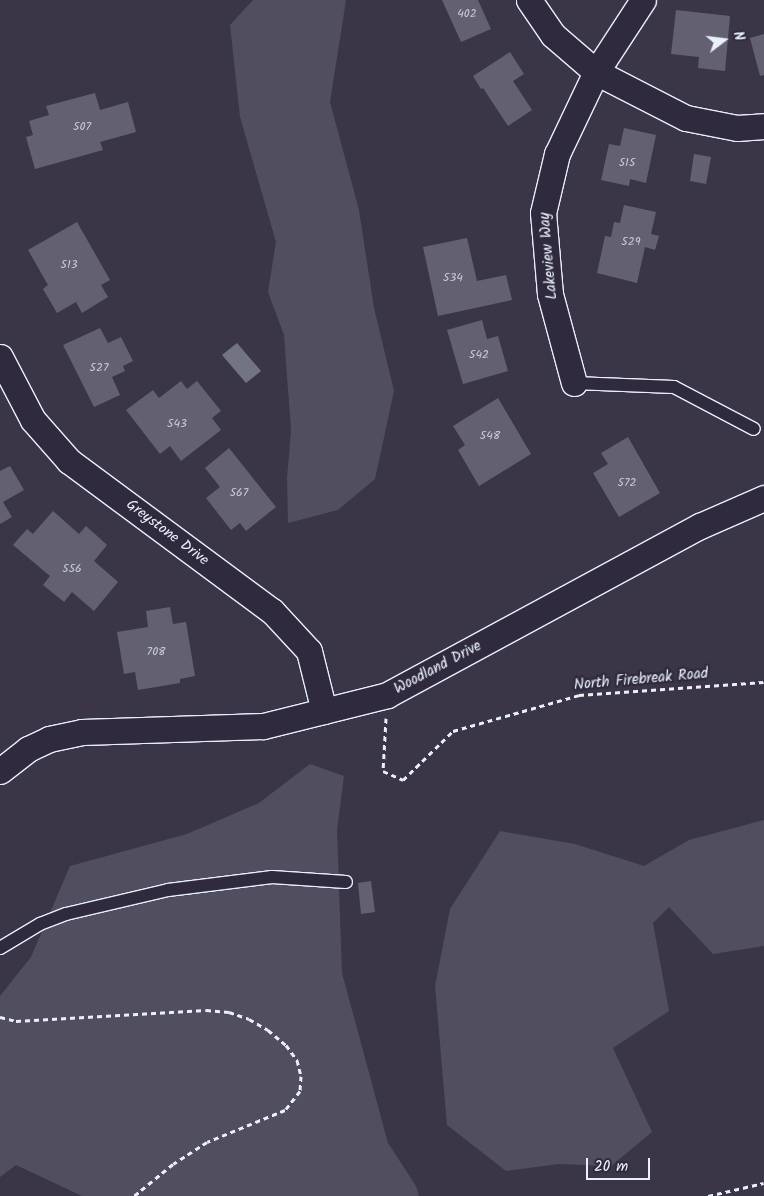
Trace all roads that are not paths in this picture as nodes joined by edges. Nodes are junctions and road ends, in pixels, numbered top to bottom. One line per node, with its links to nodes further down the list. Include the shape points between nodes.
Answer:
1 (529, 0): 3 (street, via 553,35)
2 (643, 0): 3 (street, Lakeview Way)
3 (596, 72): 4 (street, via 686,118 737,128); 6 (street, Lakeview Way, via 557,154 543,213 550,294)
4 (764, 126)
5 (0, 357): 9 (street, Greystone Drive, via 33,420 69,461 272,611 309,651)
6 (574, 383): 7 (lane, via 674,387)
7 (754, 429)
8 (764, 498): 9 (street, Woodland Drive, via 700,526 387,696)
9 (324, 711): 10 (street, Woodland Drive, via 263,726 82,732 49,739 28,749)
10 (0, 771)
11 (346, 882): 12 (lane, via 272,877 168,890 66,914 40,924)
12 (0, 948)

